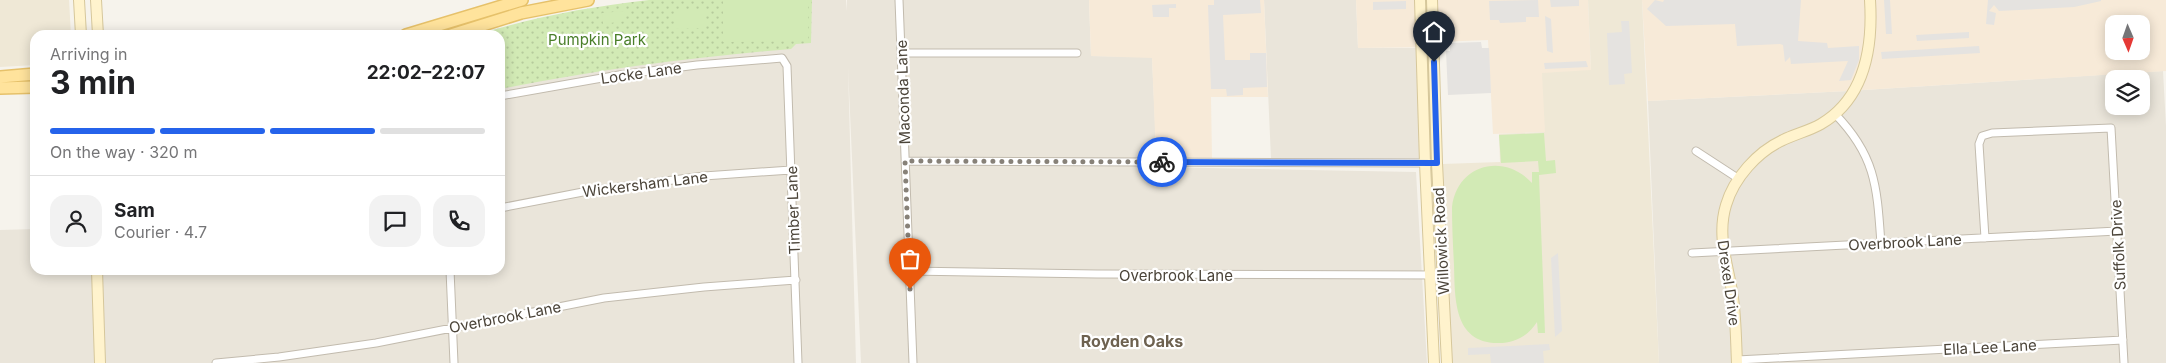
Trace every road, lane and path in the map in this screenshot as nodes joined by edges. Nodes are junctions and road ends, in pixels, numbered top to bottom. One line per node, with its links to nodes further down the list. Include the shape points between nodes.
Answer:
1 (79, 0): 10 (main road)
2 (96, 0): 11 (main road)
3 (588, 0): 9 (main road)
4 (899, 0): 15 (street, Maconda Lane)
5 (1420, 0): 25 (main road, Willowick Road)
6 (1432, 0): 26 (main road, Willowick Road)
7 (1870, 0): 22 (main road, Drexel Drive, via 1867,59 1857,86)
8 (518, 1): 9 (main road); 12 (main road)
9 (521, 14): 13 (main road)
10 (81, 30)
11 (98, 30)
12 (438, 30)
13 (468, 30)
14 (1077, 52): 15 (street)
15 (901, 53): 24 (street, Maconda Lane)
16 (782, 58): 21 (street, Locke Lane, via 658,70); 27 (street, Timber Lane, via 786,66)
17 (30, 74): 18 (main road)
18 (0, 77)
19 (30, 87): 20 (main road)
20 (0, 88)
21 (505, 95)
22 (1835, 114): 28 (main road, Drexel Drive, via 1822,124 1769,148); 32 (street, via 1859,142 1872,171)
23 (1696, 151): 28 (street)
24 (905, 161): 25 (street); 35 (street, Maconda Lane)
25 (1425, 163): 26 (street); 39 (main road, Willowick Road)
26 (1437, 163): 38 (main road, Willowick Road)
27 (792, 170): 29 (street, Wickersham Lane, via 704,176 588,190); 40 (street, Timber Lane)
28 (1739, 179): 33 (main road, Drexel Drive, via 1723,219)
29 (505, 207)
30 (2118, 232): 31 (street, Overbrook Lane); 31 (street, Suffolk Drive, via 2111,128 1992,132 1982,136 1979,144); 42 (street, Suffolk Drive)
31 (1984, 238): 32 (street, Overbrook Lane)
32 (1881, 244): 33 (street, Overbrook Lane)
33 (1723, 252): 34 (street, Overbrook Lane); 43 (main road, Drexel Drive, via 1733,297)
34 (1692, 253)
35 (909, 271): 39 (street, Overbrook Lane); 48 (street, Maconda Lane)
36 (97, 275): 44 (main road)
37 (450, 275): 41 (street)
38 (1443, 275): 39 (street, Overbrook Lane); 50 (main road, Willowick Road)
39 (1431, 276): 49 (main road, Willowick Road)
40 (796, 280): 41 (street, Overbrook Lane, via 604,298); 47 (street, Timber Lane)
41 (452, 327): 45 (street, Overbrook Lane, via 330,350); 46 (street)
42 (2123, 340): 43 (street, Ella Lee Lane); 51 (street, Suffolk Drive)
43 (1737, 362)
44 (100, 363)
45 (216, 363)
46 (454, 363)
47 (798, 363)
48 (913, 363)
49 (1434, 363)
50 (1447, 363)
51 (2124, 363)

